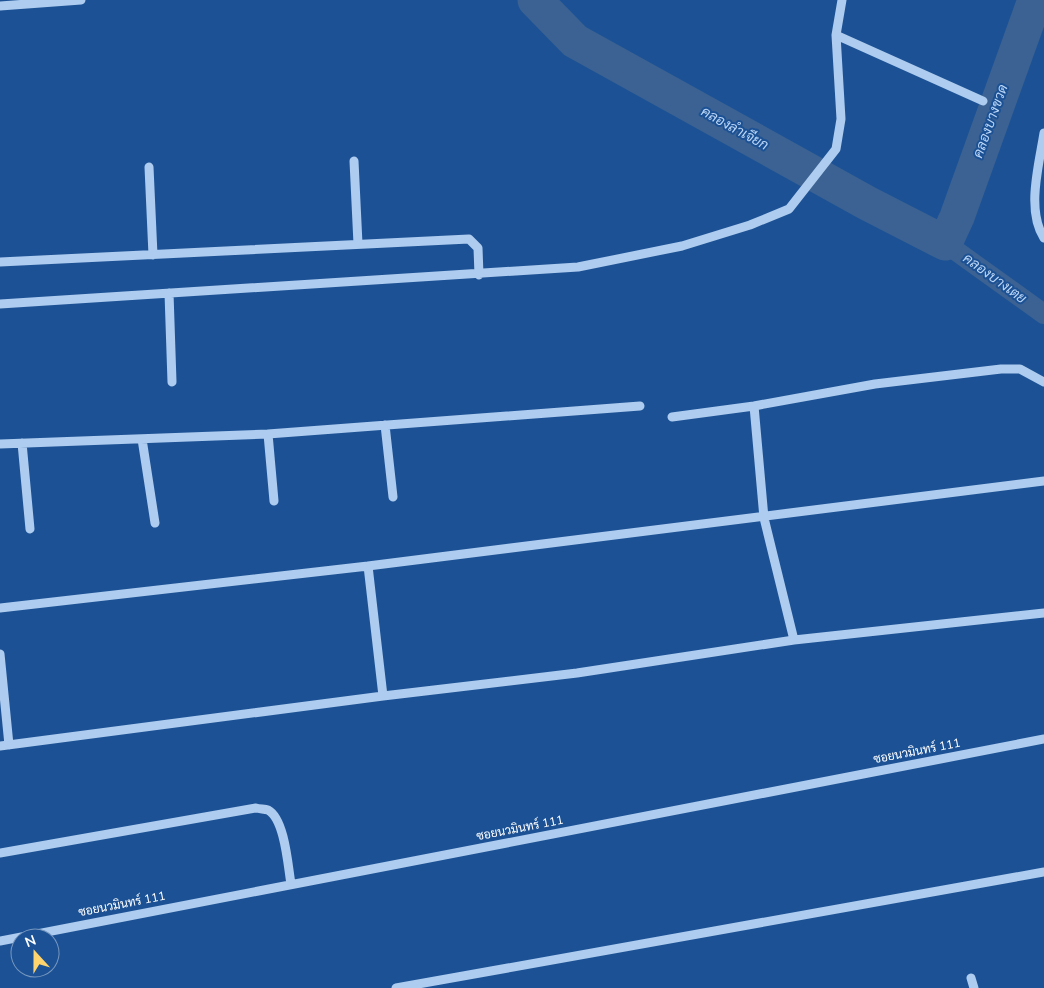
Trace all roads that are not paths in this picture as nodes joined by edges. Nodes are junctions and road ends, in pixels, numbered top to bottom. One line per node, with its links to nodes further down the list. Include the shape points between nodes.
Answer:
1 (81, 0): 3 (street)
2 (842, 0): 4 (street)
3 (0, 6)
4 (836, 35): 5 (street); 13 (street, via 841,119 836,149 790,209 682,246 578,267)
5 (984, 101)
6 (1044, 133): 9 (street, via 1034,209 1037,227)
7 (354, 161): 10 (street)
8 (149, 168): 11 (street)
9 (1044, 238)
10 (358, 244): 11 (street); 13 (street, via 469,239 478,248)
11 (154, 255): 12 (street)
12 (0, 262)
13 (479, 275): 14 (street)
14 (169, 294): 15 (street); 16 (street)
15 (0, 304)
16 (172, 382)
17 (1044, 382): 19 (street, via 1020,369 1001,369 875,384)
18 (640, 406): 21 (street)
19 (754, 406): 20 (street); 29 (street)
20 (672, 417)
21 (385, 426): 22 (street); 27 (street)
22 (268, 434): 23 (street); 28 (street)
23 (142, 439): 24 (street); 30 (street)
24 (22, 443): 25 (street); 31 (street)
25 (0, 444)
26 (1044, 481): 29 (street)
27 (393, 497)
28 (274, 501)
29 (764, 518): 32 (street); 35 (street)
30 (154, 523)
31 (30, 529)
32 (368, 566): 33 (street); 37 (street)
33 (0, 608)
34 (1044, 613): 35 (street)
35 (794, 640): 37 (street, via 577,673)
36 (0, 654): 39 (street)
37 (383, 696): 39 (street)
38 (1044, 739): 42 (street, ซอยนวมินทร์ 111)
39 (4, 746)
40 (0, 853): 42 (street, via 256,808 268,810 281,829)
41 (1044, 872): 45 (street)
42 (292, 884): 43 (street, ซอยนวมินทร์ 111)
43 (0, 940)
44 (971, 978): 46 (street)
45 (396, 988)
46 (974, 988)

